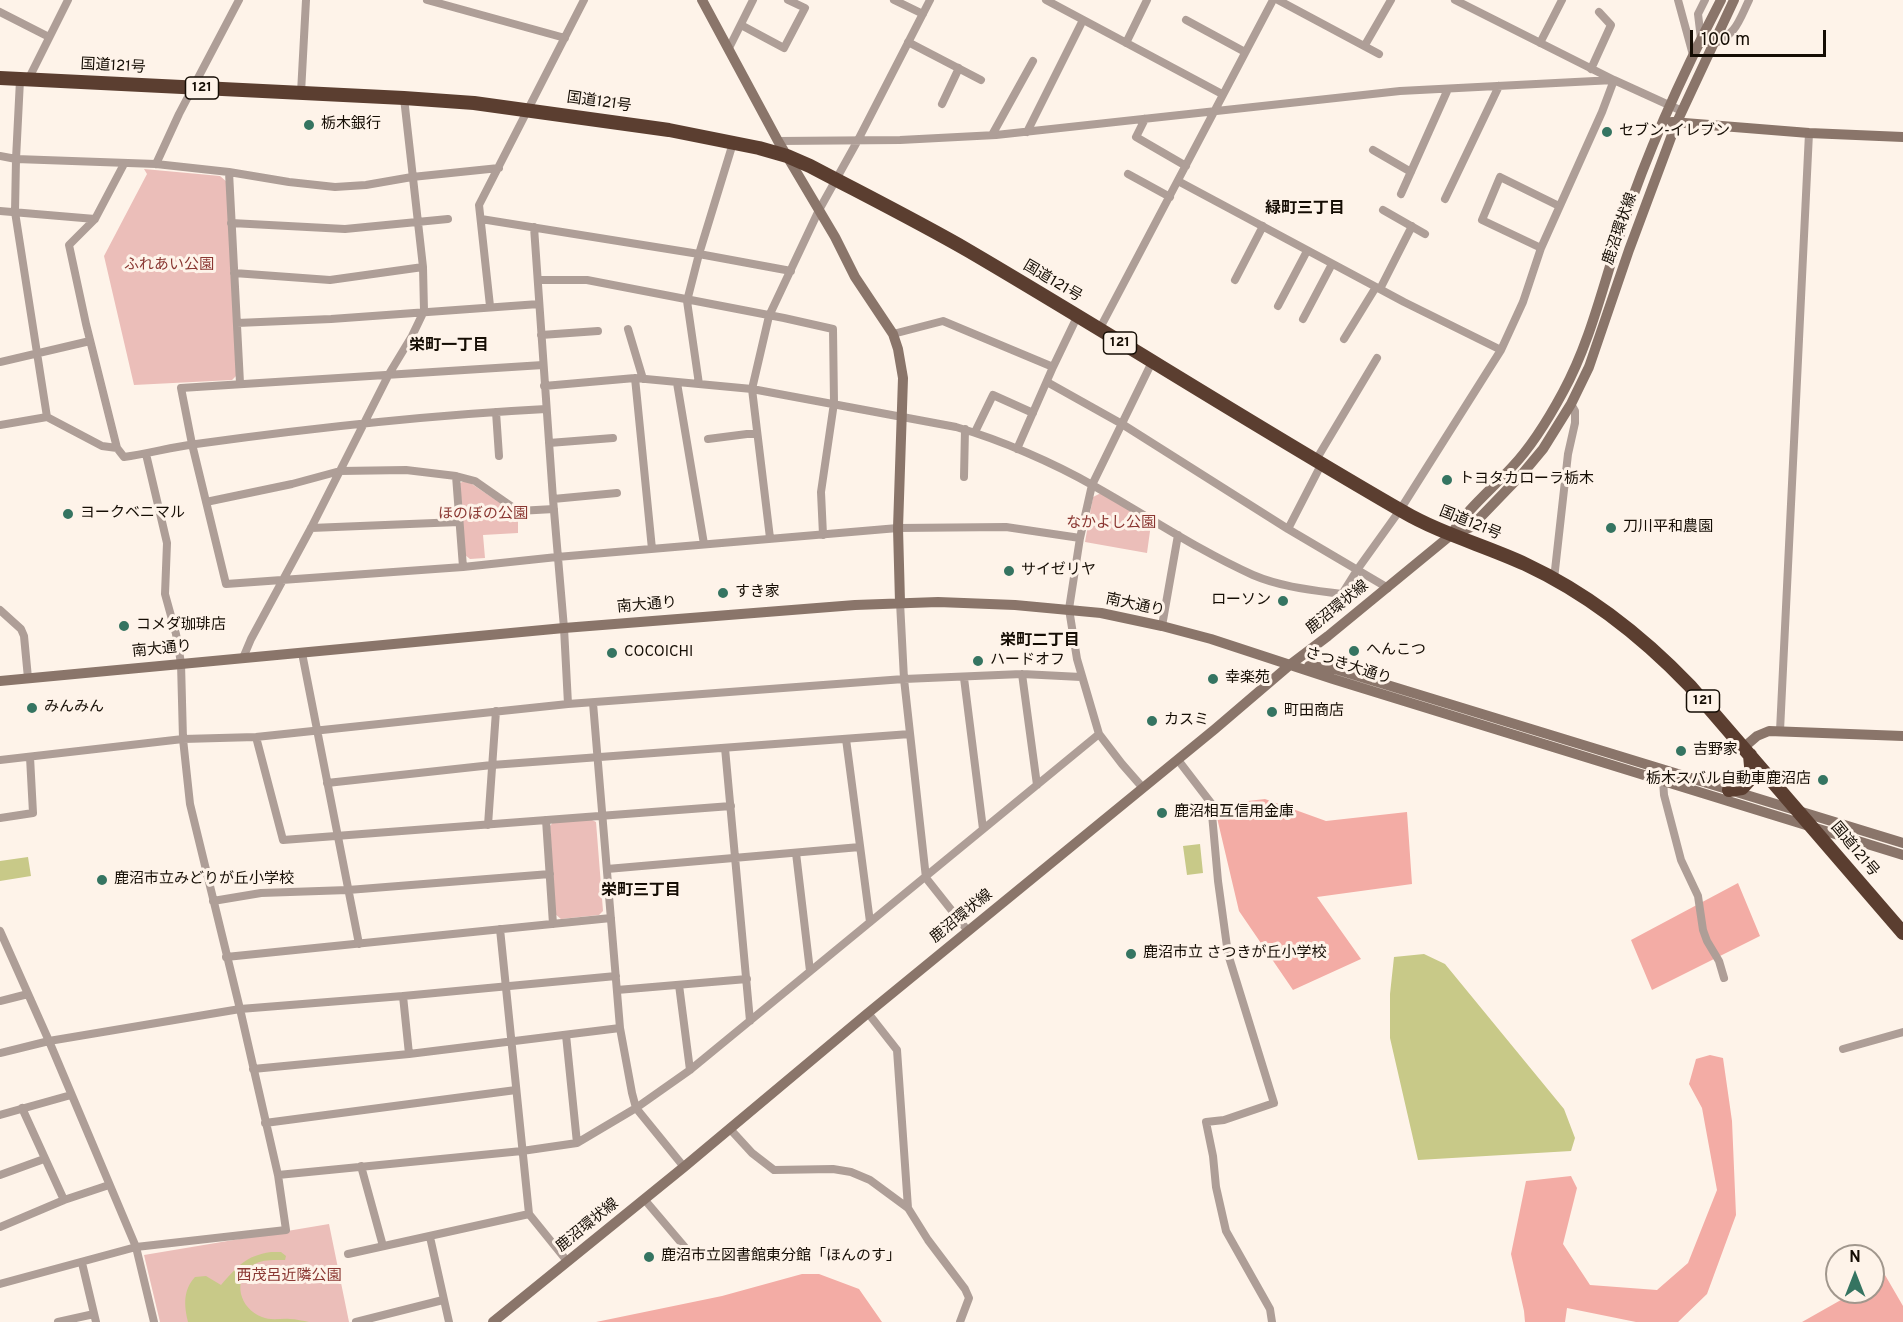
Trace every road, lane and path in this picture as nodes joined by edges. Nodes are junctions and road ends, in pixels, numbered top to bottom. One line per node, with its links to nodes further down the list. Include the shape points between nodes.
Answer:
1 (68, 0): 30 (street)
2 (239, 0): 50 (street)
3 (306, 0): 52 (street)
4 (427, 0): 31 (street)
5 (585, 0): 31 (street)
6 (702, 0): 38 (street)
7 (753, 0): 29 (street)
8 (788, 0): 29 (street, via 805,8 784,48)
9 (894, 0): 26 (street)
10 (930, 0): 26 (street)
11 (1046, 0): 23 (street)
12 (1068, 0): 23 (street)
13 (1147, 0): 34 (street)
14 (1273, 0): 39 (street)
15 (1278, 0): 36 (street)
16 (1391, 0): 36 (street)
17 (1562, 0): 35 (street)
18 (1678, 0): 41 (street)
19 (1705, 0): 32 (street, via 1698,14)
20 (1749, 0): 37 (street, via 1734,31)
21 (1459, 1): 35 (street)
22 (1729, 2): 32 (street, 鹿沼環状線); 37 (street, 鹿沼環状線)
23 (1063, 9): 27 (street)
24 (0, 12): 30 (street)
25 (1599, 12): 44 (street, via 1611,25)
26 (923, 14): 33 (street)
27 (1083, 20): 34 (street); 63 (street)
28 (1186, 20): 39 (street)
29 (741, 25): 38 (street)
30 (49, 37): 46 (street)
31 (565, 38): 57 (street)
32 (1701, 40): 41 (street, 鹿沼環状線)
33 (908, 42): 43 (street); 67 (street)
34 (1126, 43): 53 (street)
35 (1540, 43): 44 (street)
36 (1365, 45): 40 (street)
37 (1712, 45): 58 (street, 鹿沼環状線)
38 (729, 48): 68 (street)
39 (1245, 52): 53 (street)
40 (1379, 54)
41 (1693, 55): 56 (street, 鹿沼環状線)
42 (1033, 61): 65 (street)
43 (959, 68): 47 (street); 55 (street)
44 (1591, 69): 48 (street)
45 (0, 78): 46 (highway, 国道121号 / 121)
46 (24, 80): 50 (highway, 国道121号 / 121); 73 (street)
47 (981, 80)
48 (1614, 80): 49 (street); 56 (street); 87 (street)
49 (1499, 86): 51 (street); 86 (street)
50 (194, 88): 52 (highway, 国道121号 / 121); 75 (street)
51 (1448, 89): 59 (street); 79 (street)
52 (301, 93): 54 (highway, 国道121号 / 121)
53 (1222, 94): 59 (street)
54 (404, 98): 57 (highway, 国道121号 / 121); 81 (street)
55 (942, 104)
56 (1669, 105): 58 (street); 61 (street, 鹿沼環状線)
57 (528, 110): 69 (highway, 国道121号 / 121); 77 (street)
58 (1682, 111): 62 (street, 鹿沼環状線)
59 (1213, 112): 60 (street); 76 (street)
60 (1144, 119): 63 (street); 76 (street, via 1136,137)
61 (1664, 119): 62 (street); 179 (street, 鹿沼環状線, via 1564,391 1514,466 1461,518)
62 (1676, 124): 64 (street); 143 (street, 鹿沼環状線)
63 (1027, 132): 65 (street)
64 (1809, 133): 66 (street); 209 (street)
65 (992, 135): 67 (street)
66 (1903, 137)
67 (858, 140): 68 (street); 82 (street)
68 (778, 141): 72 (street)
69 (733, 142): 72 (highway, 国道121号 / 121); 103 (street)
70 (1372, 150): 79 (street)
71 (0, 156): 73 (street)
72 (787, 156): 82 (highway, 国道121号 / 121); 88 (street)
73 (16, 159): 74 (street); 91 (street)
74 (124, 164): 75 (street); 92 (street)
75 (156, 164): 78 (street)
76 (1186, 166): 83 (street)
77 (499, 168): 81 (street); 94 (street, via 479,205)
78 (229, 172): 81 (street, via 335,187); 95 (street)
79 (1411, 172): 84 (street)
80 (1128, 174): 85 (street)
81 (412, 177): 96 (street)
82 (836, 180): 88 (street); 117 (highway, 国道121号 / 121, via 968,250)
83 (1178, 181): 85 (street); 97 (street)
84 (1401, 194)
85 (1170, 197): 121 (street)
86 (1445, 200)
87 (1559, 206): 101 (street); 101 (street, via 1500,177 1482,219)
88 (819, 210): 106 (street); 123 (street, via 855,277)
89 (1383, 210): 98 (street)
90 (0, 211): 91 (street)
91 (15, 212): 92 (street); 128 (street)
92 (95, 219): 126 (street, via 69,245)
93 (448, 219): 96 (street)
94 (481, 219): 99 (street); 113 (street)
95 (231, 223): 96 (street, via 345,229); 107 (street)
96 (417, 223): 105 (street)
97 (1263, 226): 102 (street); 109 (street)
98 (1412, 226): 100 (street); 110 (street)
99 (534, 227): 103 (street); 108 (street)
100 (1425, 234)
101 (1541, 248): 127 (street)
102 (1307, 250): 104 (street); 114 (street)
103 (699, 254): 106 (street); 111 (street)
104 (1332, 264): 110 (street); 118 (street)
105 (423, 267): 107 (street, via 330,280); 115 (street)
106 (791, 271): 116 (street)
107 (234, 273): 119 (street)
108 (538, 280): 111 (street, via 587,280); 112 (street)
109 (1235, 280)
110 (1378, 288): 125 (street); 127 (street)
111 (687, 301): 116 (street); 139 (street)
112 (539, 304): 113 (street); 124 (street)
113 (490, 306): 115 (street)
114 (1278, 306)
115 (424, 311): 119 (street); 134 (street)
116 (769, 316): 141 (street); 142 (street, via 833,329)
117 (1077, 317): 121 (highway, 国道121号 / 121); 133 (street)
118 (1304, 319)
119 (237, 323): 137 (street)
120 (628, 329): 135 (street)
121 (1099, 330): 131 (highway, 国道121号 / 121)
122 (598, 331): 124 (street)
123 (893, 334): 133 (street, via 943,321); 147 (street, via 903,369)
124 (541, 335): 132 (street)
125 (1344, 339)
126 (90, 341): 128 (street); 159 (street)
127 (1501, 350): 172 (street)
128 (38, 353): 130 (street); 148 (street)
129 (1377, 358): 163 (street)
130 (0, 362)
131 (1152, 362): 150 (street); 163 (highway, 国道121号 / 121)
132 (543, 365): 134 (street); 140 (street)
133 (1053, 367): 136 (street)
134 (389, 374): 137 (street); 149 (street)
135 (639, 379): 138 (street); 140 (street); 183 (street)
136 (1047, 382): 146 (street); 150 (street)
137 (240, 383): 158 (street, via 181,387)
138 (678, 383): 139 (street); 182 (street)
139 (699, 384): 141 (street)
140 (544, 386): 144 (street)
141 (752, 389): 142 (street); 154 (street)
142 (834, 403): 147 (street); 177 (street, via 821,492)
143 (1571, 404): 179 (street, 鹿沼環状線, via 1523,473 1471,527); 187 (street, via 1575,423)
144 (546, 409): 145 (street); 157 (street)
145 (496, 412): 149 (street); 162 (street)
146 (1033, 413): 153 (street, via 993,396); 160 (street)
147 (902, 416): 152 (street); 175 (street)
148 (47, 417): 151 (street); 159 (street, via 102,446)
149 (364, 422): 158 (street); 164 (street)
150 (1122, 424): 167 (street); 176 (street)
151 (0, 425)
152 (965, 429): 153 (street); 166 (street)
153 (975, 432): 160 (street)
154 (757, 434): 156 (street); 180 (street)
155 (613, 438): 157 (street)
156 (708, 439)
157 (549, 443): 169 (street)
158 (192, 444): 161 (street); 170 (street)
159 (117, 448): 161 (street, via 124,457)
160 (1017, 449): 167 (street)
161 (146, 454): 197 (street, via 167,543 165,594)
162 (499, 456)
163 (1319, 461): 172 (highway, 国道121号 / 121); 176 (street)
164 (340, 471): 165 (street, via 406,470); 170 (street); 174 (street)
165 (456, 476): 171 (street, via 475,481 518,511); 173 (street)
166 (964, 477)
167 (1092, 485): 178 (street); 181 (street)
168 (617, 493): 169 (street)
169 (552, 499): 171 (street)
170 (206, 502): 188 (street, via 226,584)
171 (554, 509): 184 (street)
172 (1400, 510): 179 (highway, 国道121号 / 121); 186 (street)
173 (459, 522): 174 (street); 185 (street)
174 (311, 528): 188 (street)
175 (897, 528): 177 (street); 181 (street, via 1006,527); 190 (street)
176 (1288, 529): 186 (street)
177 (823, 535): 180 (street)
178 (1178, 535): 186 (street, via 1254,576 1293,587 1342,594); 193 (street)
179 (1451, 535): 187 (highway, 国道121号 / 121); 189 (street, 鹿沼環状線)
180 (770, 538): 182 (street)
181 (1080, 538): 191 (street)
182 (704, 544): 183 (street)
183 (652, 549): 184 (street)
184 (557, 557): 185 (street); 194 (street)
185 (463, 567): 188 (street)
186 (1357, 570): 189 (street)
187 (1554, 579): 217 (highway, 国道121号 / 121, via 1664,658)
188 (282, 581): 196 (street)
189 (1388, 588): 198 (street, 鹿沼環状線)
190 (900, 602): 191 (street, 南大通り); 194 (street, 南大通り); 203 (street)
191 (1069, 609): 193 (street, 南大通り); 200 (street)
192 (0, 610): 201 (street, via 24,636)
193 (1161, 626): 198 (street, 南大通り)
194 (564, 628): 195 (street, 南大通り); 206 (street)
195 (302, 652): 196 (street, 南大通り); 208 (street)
196 (243, 658): 197 (street, 南大通り)
197 (181, 663): 201 (street, 南大通り); 214 (street)
198 (1291, 664): 221 (street, 鹿沼環状線); 223 (street, さつき大通り); 227 (street, さつき大通り, via 1335,669)
199 (1022, 674): 200 (street); 202 (street); 225 (street)
200 (1081, 677): 211 (street)
201 (28, 678): 204 (street, 南大通り)
202 (964, 678): 203 (street); 235 (street)
203 (904, 680): 205 (street); 210 (street)
204 (0, 681)
205 (593, 703): 206 (street); 219 (street)
206 (568, 704): 207 (street)
207 (495, 711): 208 (street); 222 (street)
208 (317, 731): 213 (street); 224 (street)
209 (1780, 731): 212 (street); 217 (street, via 1757,736)
210 (910, 734): 215 (street); 244 (street)
211 (1099, 734): 225 (street); 226 (street)
212 (1903, 736)
213 (256, 737): 214 (street); 236 (street, via 283,840)
214 (183, 739): 218 (street); 246 (street, via 190,804)
215 (846, 739): 216 (street); 238 (street)
216 (725, 748): 219 (street); 228 (street)
217 (1747, 751): 227 (highway, via 1752,777 1742,788); 229 (highway, 国道121号 / 121)
218 (30, 757): 220 (street); 231 (street, via 33,813)
219 (597, 757): 222 (street); 230 (street)
220 (0, 760)
221 (1178, 760): 226 (street, 鹿沼環状線); 316 (street, via 1210,803 1228,954 1274,1103 1206,1122 1226,1231 1270,1309)
222 (492, 765): 224 (street); 233 (street)
223 (1663, 781): 234 (street, さつき大通り); 259 (street, via 1681,860 1698,896 1703,930)
224 (327, 783): 236 (street)
225 (1037, 785): 235 (street)
226 (1143, 788): 252 (street, 鹿沼環状線)
227 (1729, 790): 229 (street, さつき大通り)
228 (731, 806): 230 (street); 241 (street)
229 (1799, 811): 234 (highway, 国道121号 / 121); 237 (street, さつき大通り)
230 (602, 816): 232 (street); 242 (street)
231 (0, 818)
232 (546, 820): 233 (street); 243 (street)
233 (488, 825): 236 (street)
234 (1814, 828): 240 (street, さつき大通り); 253 (highway, 国道121号 / 121)
235 (983, 829): 244 (street)
236 (338, 837): 245 (street)
237 (1903, 843)
238 (860, 848): 239 (street); 248 (street)
239 (796, 853): 241 (street); 257 (street)
240 (1903, 855)
241 (735, 858): 242 (street); 260 (street)
242 (607, 869): 247 (street)
243 (550, 874): 245 (street); 249 (street)
244 (926, 878): 248 (street); 252 (street)
245 (348, 890): 246 (street, via 261,893); 255 (street)
246 (213, 900): 256 (street)
247 (610, 918): 249 (street); 258 (street)
248 (870, 922): 257 (street)
249 (553, 924): 250 (street)
250 (500, 929): 255 (street); 262 (street)
251 (0, 931): 254 (street)
252 (968, 931): 268 (street, 鹿沼環状線)
253 (1903, 933)
254 (2, 942): 264 (street)
255 (359, 944): 256 (street)
256 (226, 957): 267 (street)
257 (810, 971): 269 (street)
258 (616, 976): 262 (street); 263 (street)
259 (1724, 978)
260 (747, 979): 261 (street); 269 (street)
261 (679, 985): 263 (street); 279 (street)
262 (506, 986): 265 (street); 274 (street)
263 (617, 990): 270 (street)
264 (28, 994): 266 (street); 273 (street)
265 (403, 996): 267 (street); 277 (street)
266 (0, 1001)
267 (240, 1009): 273 (street); 278 (street)
268 (868, 1013): 286 (street, 鹿沼環状線); 297 (street, via 897,1050)
269 (750, 1021): 279 (street)
270 (620, 1028): 272 (street); 283 (street)
271 (1903, 1032): 275 (street)
272 (566, 1035): 274 (street); 287 (street)
273 (49, 1041): 276 (street); 281 (street)
274 (512, 1042): 277 (street); 280 (street)
275 (1843, 1049)
276 (0, 1053)
277 (409, 1054): 278 (street)
278 (253, 1069): 285 (street)
279 (690, 1070): 283 (street)
280 (516, 1090): 285 (street); 288 (street)
281 (71, 1095): 282 (street); 294 (street)
282 (22, 1108): 284 (street); 289 (street)
283 (636, 1108): 287 (street); 291 (street)
284 (0, 1115)
285 (265, 1123): 293 (street)
286 (730, 1129): 291 (street, 鹿沼環状線); 297 (street, via 752,1154 774,1170 851,1172 870,1180)
287 (577, 1143): 288 (street)
288 (522, 1151): 290 (street); 298 (street)
289 (44, 1159): 292 (street); 296 (street)
290 (361, 1166): 293 (street); 301 (street)
291 (684, 1167): 295 (street, 鹿沼環状線)
292 (0, 1175)
293 (278, 1175): 302 (street, via 286,1230)
294 (110, 1185): 296 (street); 302 (street)
295 (644, 1199): 303 (street); 305 (street, 鹿沼環状線)
296 (64, 1200): 299 (street)
297 (908, 1208): 315 (street, via 965,1289 969,1298)
298 (529, 1214): 300 (street); 305 (street)
299 (0, 1227)
300 (430, 1237): 301 (street); 308 (street)
301 (383, 1246): 304 (street)
302 (136, 1248): 306 (street); 311 (street)
303 (689, 1252)
304 (348, 1254)
305 (567, 1261): 314 (street, 鹿沼環状線)
306 (82, 1263): 307 (street); 309 (street)
307 (0, 1284)
308 (443, 1300): 312 (street); 313 (street)
309 (95, 1318): 310 (street)
310 (58, 1322)
311 (154, 1322)
312 (356, 1322)
313 (449, 1322)
314 (493, 1322)
315 (960, 1322)
316 (1272, 1322)

